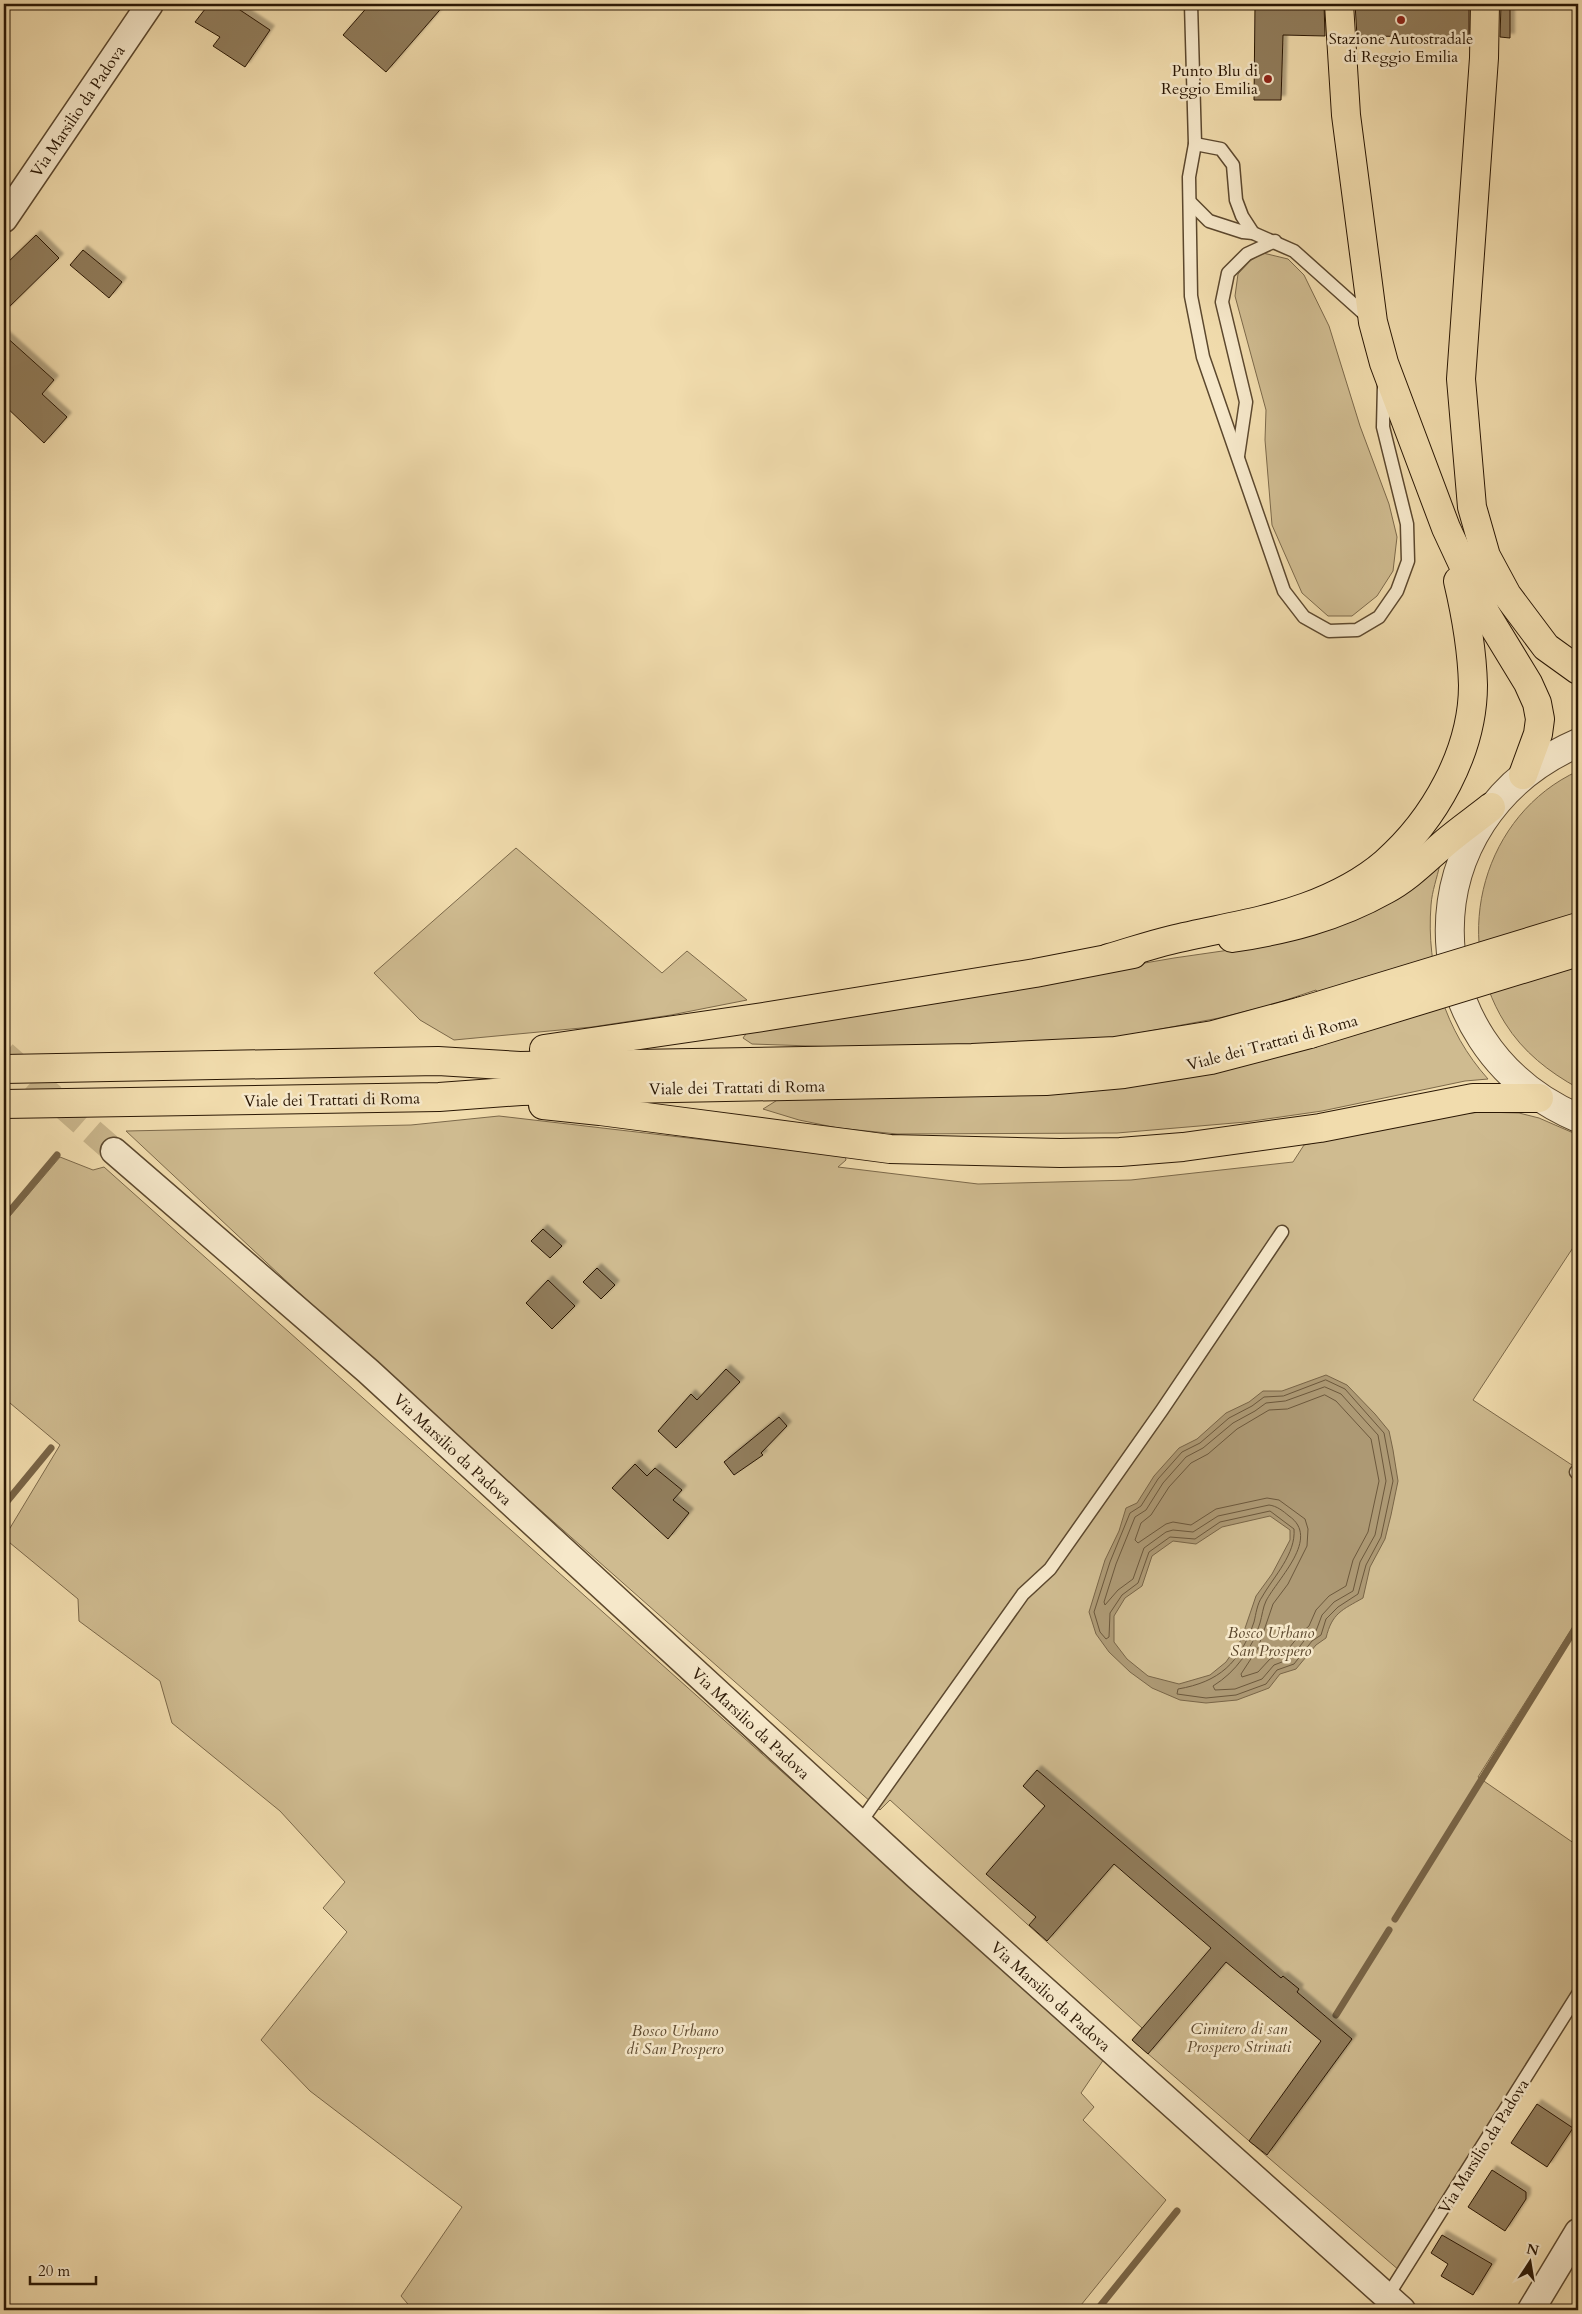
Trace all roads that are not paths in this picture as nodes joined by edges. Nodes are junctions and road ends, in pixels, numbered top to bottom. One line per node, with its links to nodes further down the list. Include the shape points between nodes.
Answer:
1 (150, 4): 7 (street, Via Marsilio da Padova)
2 (1191, 4): 5 (lane)
3 (1339, 4): 10 (highway, via 1346,114)
4 (1485, 4): 14 (highway, via 1461,380 1472,507 1486,556 1507,596 1546,647)
5 (1195, 144): 6 (lane, via 1189,178); 8 (lane, via 1221,150 1233,165 1236,200)
6 (1190, 202): 8 (lane, via 1210,220); 12 (lane, via 1192,296 1201,349)
7 (6, 210)
8 (1253, 233): 9 (lane)
9 (1275, 241): 10 (lane, via 1294,251); 12 (lane, via 1247,254 1228,273 1222,302 1246,402)
10 (1373, 322): 11 (highway)
11 (1384, 363): 12 (lane, via 1383,427 1407,524 1408,561 1398,591 1379,617 1357,630 1329,631 1304,617 1284,590); 13 (highway)
12 (1238, 459)
13 (1446, 528): 16 (highway, via 1486,614 1528,682 1536,702 1540,718 1538,734); 20 (highway, via 1469,629 1473,686 1465,737 1455,765 1425,818 1384,864 1330,896 1276,917 1170,940)
14 (1578, 670)
15 (1578, 743): 16 (street)
16 (1523, 775): 17 (street)
17 (1491, 808): 20 (highway, via 1386,890 1327,917 1272,932); 25 (street, via 1470,842 1456,881 1450,922 1452,963 1463,1003 1482,1039 1507,1072)
18 (1578, 927): 21 (highway, Viale dei Trattati di Roma, bridge)
19 (1578, 952): 21 (highway, Viale dei Trattati di Roma, bridge)
20 (1109, 958): 22 (highway, via 596,1043)
21 (1306, 1023): 22 (highway, Viale dei Trattati di Roma, via 1115,1051 1067,1054 520,1066); 24 (highway, Viale dei Trattati di Roma, via 1212,1060 1095,1077 1038,1081 521,1091)
22 (438, 1061): 23 (highway, Viale dei Trattati di Roma)
23 (4, 1069)
24 (439, 1097): 25 (highway, via 591,1110 890,1149 1060,1153 1183,1147 1320,1128 1473,1098); 26 (highway, Viale dei Trattati di Roma)
25 (1539, 1098): 27 (street)
26 (4, 1104)
27 (1578, 1118)
28 (114, 1151): 30 (street, Via Marsilio da Padova, via 368,1371)
29 (1282, 1232): 30 (lane, via 1055,1561 1023,1594)
30 (860, 1823): 33 (street, Via Marsilio da Padova)
31 (1578, 1994): 33 (lane, Via Marsilio da Padova)
32 (1578, 2232): 34 (street)
33 (1395, 2304)
34 (1530, 2310)

